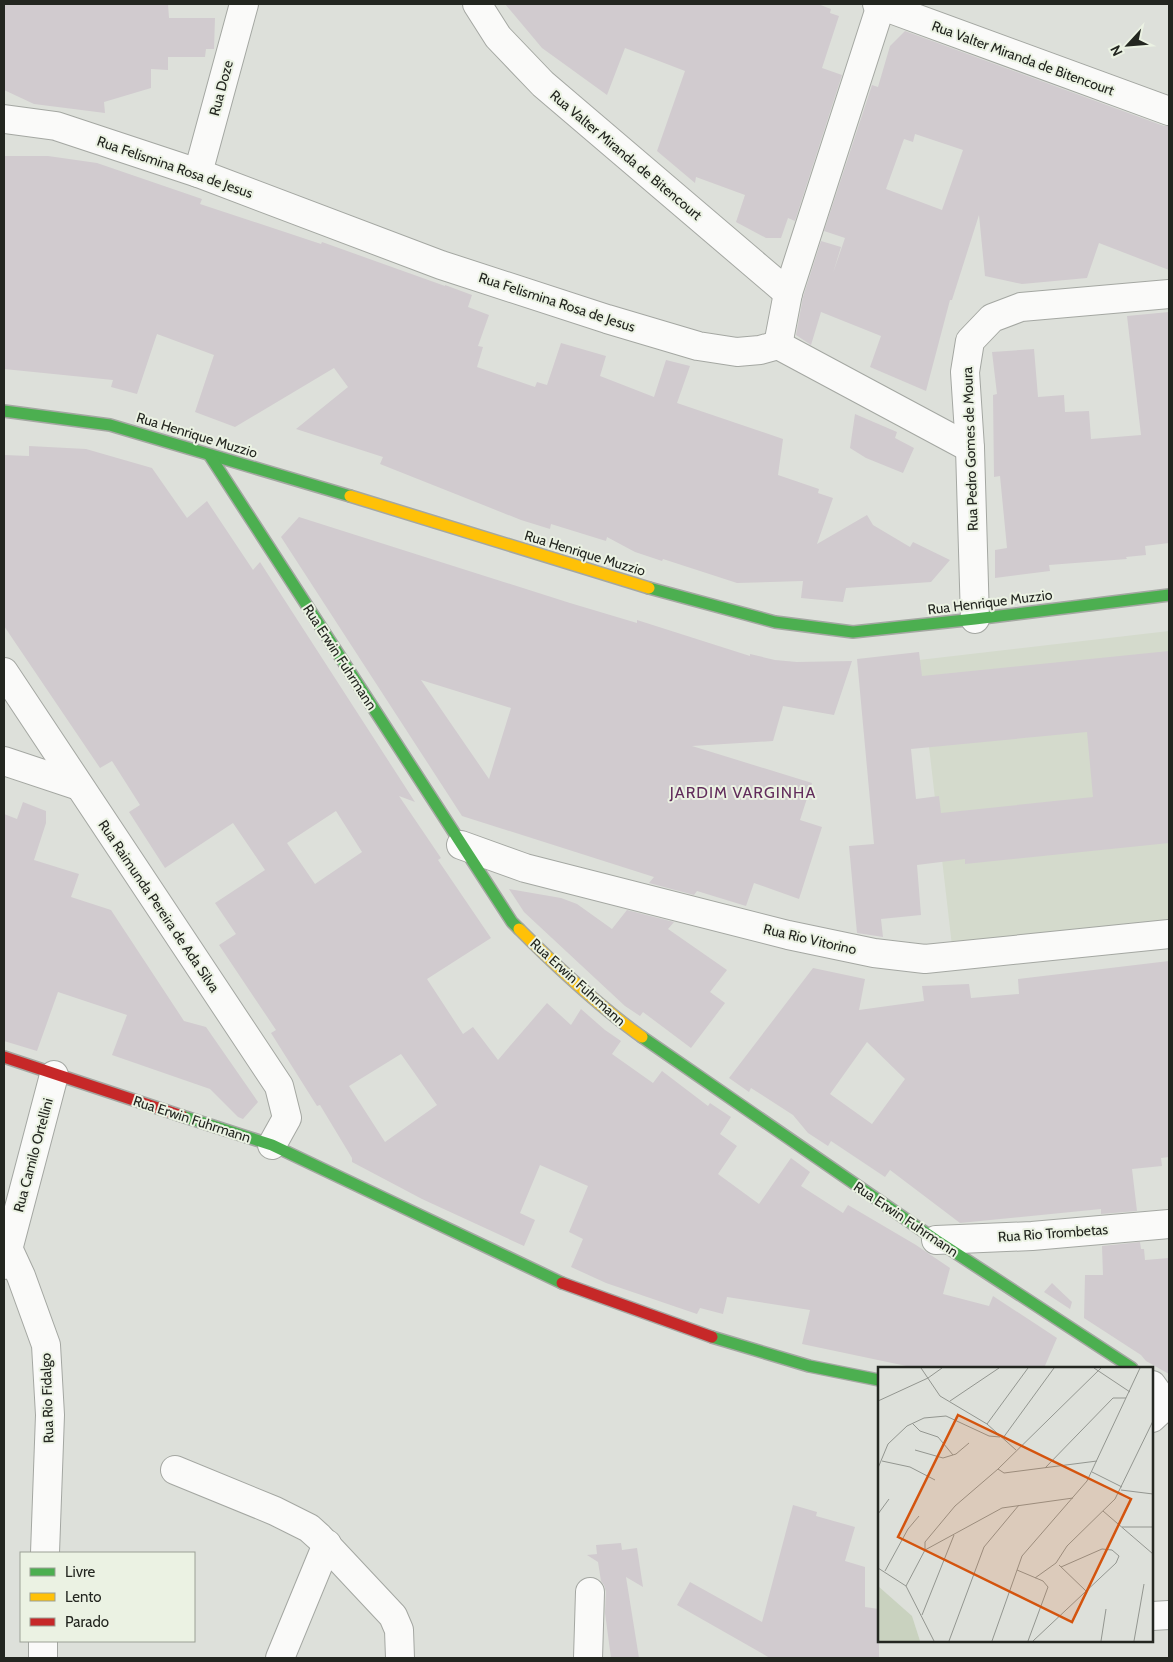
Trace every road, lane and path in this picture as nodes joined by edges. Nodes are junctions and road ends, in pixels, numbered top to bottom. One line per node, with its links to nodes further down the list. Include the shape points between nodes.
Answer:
1 (244, 4): 6 (street, Rua Doze)
2 (477, 4): 7 (street, Rua Valter Miranda de Bitencourt, via 498,37 543,84)
3 (879, 5): 4 (street, Rua Valter Miranda de Bitencourt); 7 (street)
4 (1169, 112)
5 (4, 119): 6 (street, Rua Felismina Rosa de Jesus, via 56,126)
6 (198, 173): 9 (street, Rua Felismina Rosa de Jesus, via 441,265 698,346 737,352)
7 (788, 293): 9 (street)
8 (1169, 294): 11 (street, Rua Pedro Gomes de Moura, via 1021,307 992,318 970,341 965,372)
9 (778, 345): 11 (street)
10 (4, 411): 12 (street, Rua Henrique Muzzio, via 110,424)
11 (970, 448): 14 (street, Rua Pedro Gomes de Moura)
12 (210, 456): 14 (street, Rua Henrique Muzzio, via 656,590 775,622 853,632); 18 (street, Rua Erwin Fuhrmann)
13 (1169, 595): 14 (street, Rua Henrique Muzzio)
14 (974, 619)
15 (4, 672): 17 (street, Rua Raimunda Pereira de Ada Silva)
16 (4, 761): 17 (street)
17 (79, 786): 22 (street, Rua Raimunda Pereira de Ada Silva, via 279,1086 288,1118)
18 (461, 845): 19 (street, Rua Rio Vitorino, via 525,868 788,935 874,953 925,959); 24 (street, Rua Erwin Fuhrmann, via 512,922 615,1018)
19 (1169, 934)
20 (4, 1057): 21 (street, Rua Erwin Fuhrmann)
21 (54, 1075): 22 (street, Rua Erwin Fuhrmann); 25 (street, Rua Camilo Ortellini)
22 (272, 1145): 27 (street, Rua Erwin Fuhrmann, via 566,1285 720,1340 809,1366)
23 (1169, 1224): 24 (street, Rua Rio Trombetas, via 1032,1236)
24 (936, 1240): 26 (street, Rua Erwin Fuhrmann)
25 (8, 1241): 30 (street, Rua Rio Fidalgo, via 46,1345 50,1415)
26 (1130, 1367)
27 (878, 1380)
28 (175, 1470): 29 (street, via 275,1511 309,1528)
29 (327, 1544): 36 (street); 37 (street, via 393,1616 399,1630)
30 (45, 1552)
31 (590, 1592): 38 (street)
32 (1169, 1615): 33 (street)
33 (1153, 1616)
34 (43, 1642): 35 (street)
35 (43, 1658)
36 (280, 1658)
37 (400, 1658)
38 (588, 1658)

